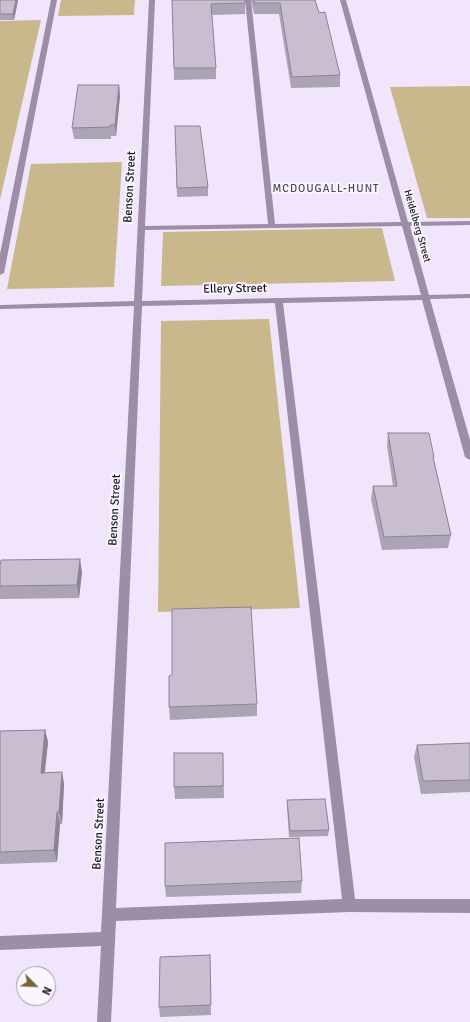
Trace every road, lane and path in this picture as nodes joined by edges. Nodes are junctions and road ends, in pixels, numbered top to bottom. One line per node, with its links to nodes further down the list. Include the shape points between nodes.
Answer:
1 (54, 0): 9 (street)
2 (152, 0): 8 (street, Benson Street)
3 (248, 0): 7 (street)
4 (343, 0): 6 (street, Heidelberg Street)
5 (470, 223): 6 (street)
6 (405, 224): 7 (street); 11 (street, Heidelberg Street)
7 (272, 226): 8 (street)
8 (141, 228): 13 (street, Benson Street)
9 (0, 273)
10 (470, 296): 11 (street, Ellery Street)
11 (425, 297): 12 (street, Ellery Street); 15 (street, Heidelberg Street)
12 (279, 300): 13 (street, Ellery Street); 16 (street)
13 (138, 303): 14 (street, Ellery Street); 18 (street, Benson Street)
14 (0, 306)
15 (470, 457)
16 (349, 905): 17 (street); 18 (street)
17 (470, 906)
18 (108, 915): 19 (street, Benson Street)
19 (107, 939): 20 (street); 21 (street, Benson Street)
20 (0, 943)
21 (104, 1022)

